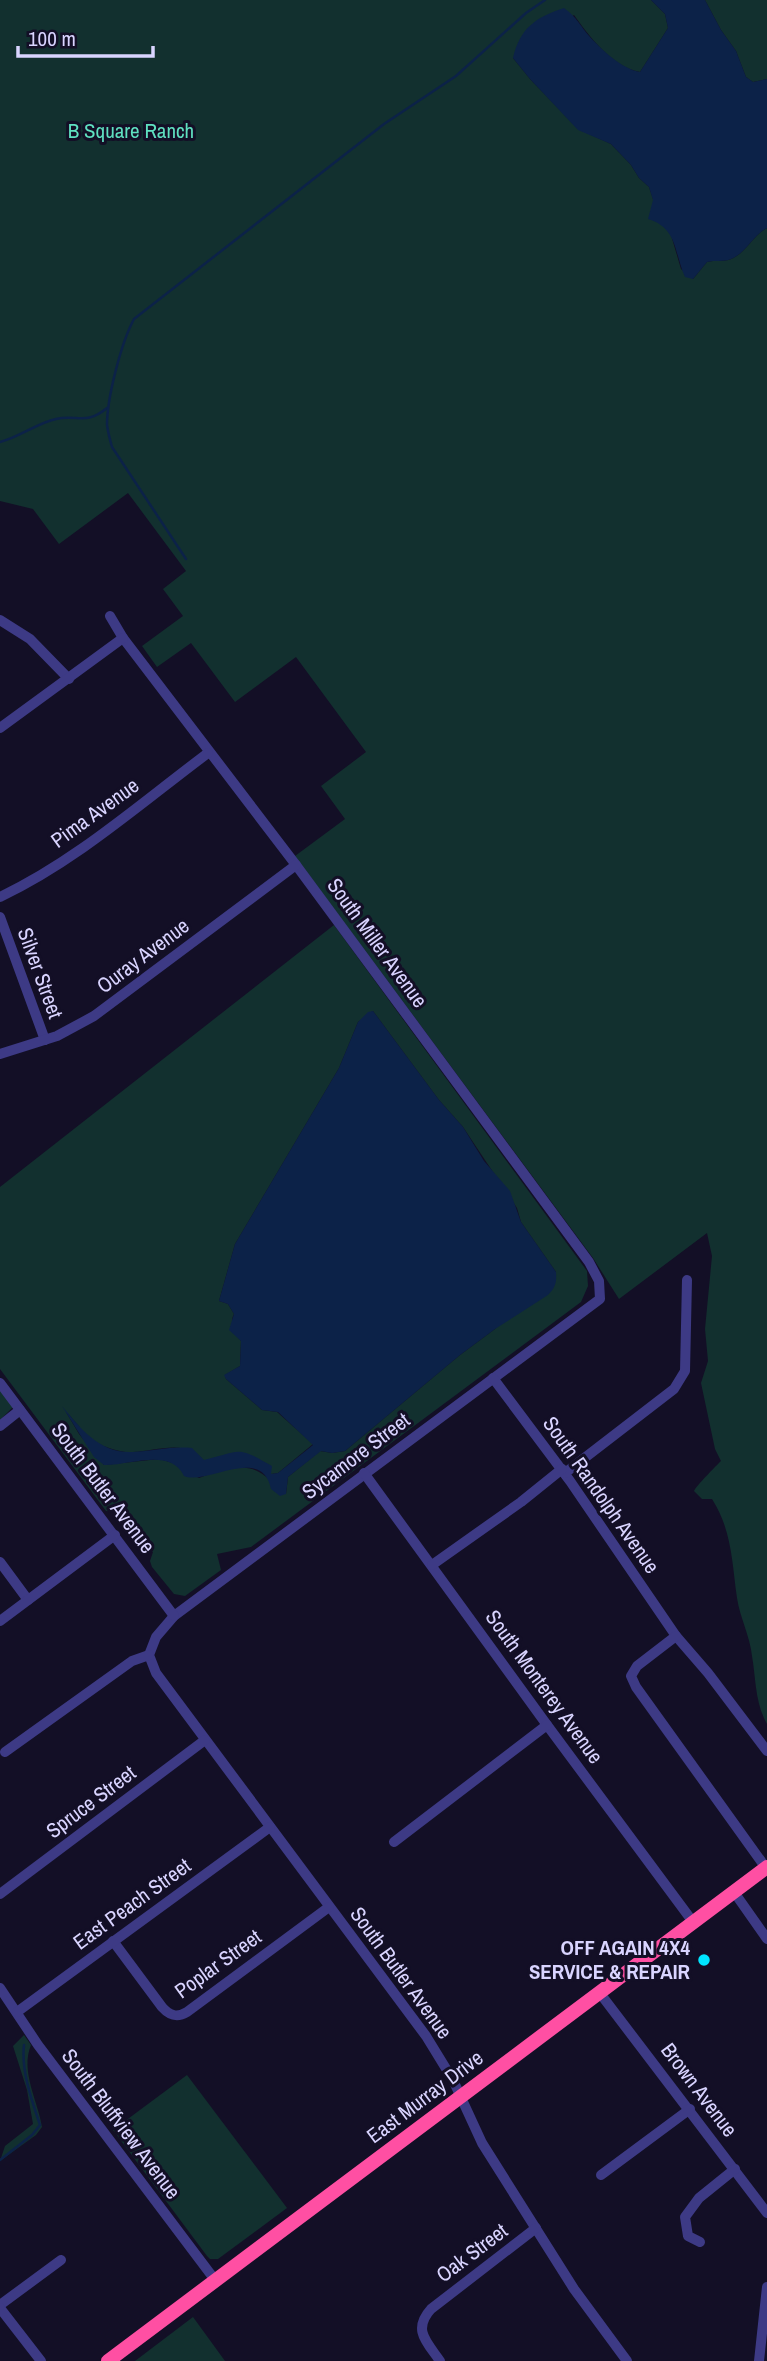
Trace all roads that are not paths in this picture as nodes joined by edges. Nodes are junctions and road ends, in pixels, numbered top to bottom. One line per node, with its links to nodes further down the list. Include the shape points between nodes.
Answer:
1 (110, 616): 3 (street, South Miller Avenue)
2 (0, 620): 4 (street, via 30,639)
3 (123, 638): 4 (street); 6 (street, South Miller Avenue)
4 (69, 678): 5 (street)
5 (0, 728)
6 (208, 753): 7 (street, South Miller Avenue); 8 (street, Pima Avenue, via 72,855)
7 (296, 865): 10 (street, Ouray Avenue, via 94,1016); 13 (street, South Miller Avenue, via 589,1262 599,1281)
8 (0, 897)
9 (0, 917): 10 (street, Silver Street)
10 (45, 1040): 11 (street, Ouray Avenue)
11 (0, 1054)
12 (687, 1280): 18 (street, via 685,1371 674,1389)
13 (600, 1299): 14 (street, Sycamore Street)
14 (493, 1378): 18 (street, South Randolph Avenue); 19 (street, Sycamore Street)
15 (0, 1383): 16 (street, South Butler Avenue)
16 (20, 1410): 17 (street); 20 (street, South Butler Avenue)
17 (0, 1426)
18 (563, 1471): 22 (street); 26 (street, South Randolph Avenue)
19 (364, 1473): 22 (street, South Monterey Avenue); 24 (street, Sycamore Street)
20 (115, 1535): 23 (street); 24 (street, South Butler Avenue)
21 (0, 1562): 23 (street)
22 (432, 1565): 28 (street, South Monterey Avenue)
23 (29, 1600): 25 (street)
24 (174, 1616): 27 (street, Sycamore Street, via 156,1637)
25 (0, 1621)
26 (676, 1636): 30 (street, South Randolph Avenue); 34 (street, via 631,1676)
27 (149, 1656): 29 (street, South Butler Avenue, via 156,1673); 31 (street, via 132,1661)
28 (547, 1725): 33 (street); 38 (street, South Monterey Avenue)
29 (205, 1740): 32 (street, South Butler Avenue); 36 (street, Spruce Street)
30 (767, 1751)
31 (5, 1752)
32 (270, 1827): 37 (street, South Butler Avenue); 40 (street, East Peach Street)
33 (394, 1842)
34 (766, 1867): 35 (highway, East Murray Drive)
35 (734, 1892): 38 (highway, East Murray Drive); 39 (street)
36 (0, 1894)
37 (329, 1907): 40 (street, Poplar Street, via 179,2016 162,2007); 44 (street, South Butler Avenue, via 426,2036)
38 (693, 1922): 42 (highway, East Murray Drive)
39 (767, 1939)
40 (113, 1941): 43 (street, East Peach Street)
41 (0, 1988): 43 (street, South Bluffview Avenue)
42 (600, 1992): 44 (highway, East Murray Drive); 45 (street, Brown Avenue)
43 (17, 2012): 52 (street, South Bluffview Avenue)
44 (461, 2096): 49 (street, South Butler Avenue, via 482,2143); 52 (highway, East Murray Drive)
45 (690, 2109): 46 (street, Brown Avenue); 47 (street)
46 (735, 2169): 48 (street, Brown Avenue); 50 (street, via 699,2198 685,2217 688,2236)
47 (601, 2175)
48 (767, 2213)
49 (536, 2228): 57 (street, Oak Street, via 423,2318 421,2330); 58 (street, South Butler Avenue)
50 (700, 2242)
51 (61, 2260): 54 (street)
52 (215, 2280): 56 (highway, East Murray Drive)
53 (767, 2287): 59 (street)
54 (0, 2306): 55 (street)
55 (41, 2361)
56 (108, 2361)
57 (440, 2361)
58 (627, 2361)
59 (759, 2361)

